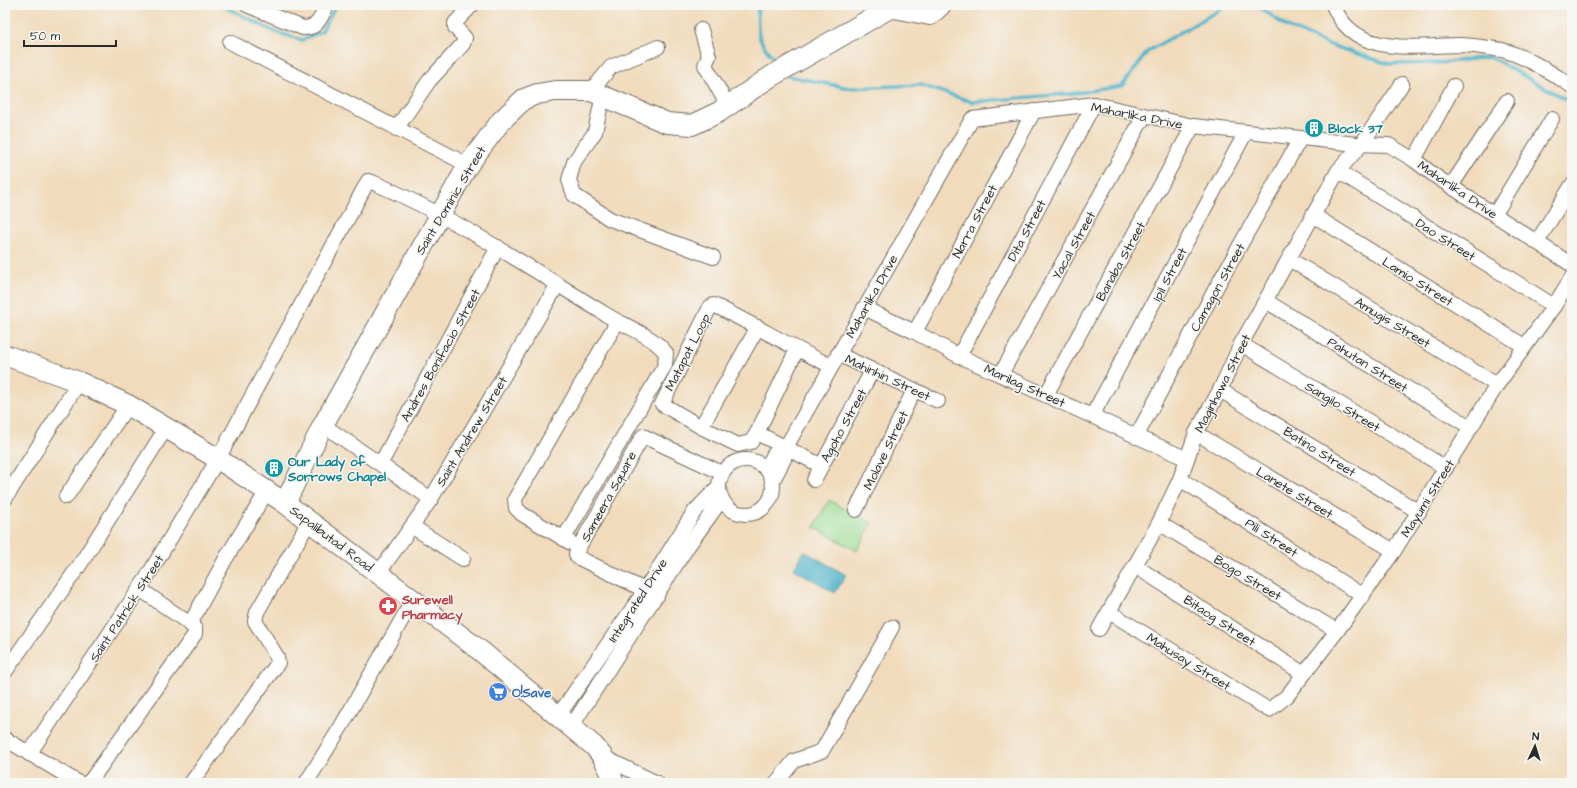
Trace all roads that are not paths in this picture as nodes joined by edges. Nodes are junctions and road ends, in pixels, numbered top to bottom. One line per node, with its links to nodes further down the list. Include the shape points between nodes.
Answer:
1 (247, 5): 6 (street)
2 (327, 5): 6 (street, via 317,25 311,29 303,28)
3 (472, 5): 21 (street, via 455,23 455,27 465,38 463,44 429,81)
4 (941, 5): 16 (street, Saint Dominic Street, via 930,15 888,9 770,77)
5 (1333, 5): 12 (street, via 1356,35 1380,44 1407,48 1460,45 1504,51 1522,58)
6 (269, 9)
7 (701, 30): 16 (street, via 709,56 705,65)
8 (230, 42): 21 (street)
9 (658, 47): 13 (street, via 611,68)
10 (1402, 84): 24 (street, Maginhawa Street)
11 (1454, 86): 25 (street)
12 (1572, 86)
13 (597, 93): 16 (street, Saint Dominic Street, via 651,117 680,125 704,121); 26 (street, Saint Dominic Street, via 555,91 524,99 501,122); 35 (street, via 595,132 574,162 569,180 574,195 610,219)
14 (1507, 101): 29 (street)
15 (1094, 104): 17 (street, Maharlika Drive); 18 (street, Maharlika Drive); 51 (street, Dita Street)
16 (728, 106)
17 (1034, 111): 42 (street, Maharlika Drive, via 972,119); 45 (street, Narra Street)
18 (1144, 116): 20 (street, Maharlika Drive); 54 (street, Yacal Street)
19 (1552, 119): 31 (street)
20 (1193, 126): 22 (street, Maharlika Drive); 59 (street, Banaba Street)
21 (396, 129): 26 (street)
22 (1246, 132): 23 (street, Maharlika Drive); 62 (street, Ipil Street)
23 (1300, 138): 24 (street, Maharlika Drive); 69 (street, Camagon Street)
24 (1361, 145): 25 (street, Maharlika Drive, via 1389,145); 27 (street, Maginhawa Street)
25 (1414, 160): 29 (street, Maharlika Drive)
26 (468, 165): 30 (street, Saint Dominic Street)
27 (1338, 171): 32 (street, Maginhawa Street); 41 (street, Dao Street)
28 (1572, 185): 33 (street)
29 (1451, 186): 31 (street, Maharlika Drive)
30 (440, 214): 34 (street); 63 (street, Saint Dominic Street); 71 (street, Saint Patrick Street, via 368,182)
31 (1495, 214): 33 (street, Maharlika Drive)
32 (1313, 215): 36 (street, Maginhawa Street); 47 (street, Lamio Street)
33 (1537, 242): 37 (street, Maharlika Drive)
34 (498, 248): 39 (street); 73 (street, Andres Bonifacio Street)
35 (713, 257)
36 (1289, 259): 40 (street, Maginhawa Street); 56 (street, Amugis Street)
37 (1572, 265)
38 (1572, 277): 41 (street, Mayumi Street)
39 (558, 284): 43 (street); 84 (street, Saint Andrew Street)
40 (1266, 300): 46 (street, Maginhawa Street); 65 (street, Pahutan Street)
41 (1554, 306): 47 (street, Mayumi Street)
42 (864, 308): 45 (street, Marilag Street); 49 (street, Maharlika Drive)
43 (618, 322): 91 (street, via 662,348 666,353 666,360); 91 (street, via 515,500 516,508 522,514)
44 (758, 326): 48 (street, Matapat Loop); 64 (street); 64 (street, Matapat Loop, via 714,305 710,307 662,404)
45 (915, 332): 51 (street, Marilag Street)
46 (1241, 344): 58 (street, Maginhawa Street); 75 (street, Sangilo Street)
47 (1524, 346): 56 (street, Mayumi Street)
48 (797, 349): 52 (street, Matapat Loop); 67 (street, Matapat Loop)
49 (838, 354): 52 (street, Maharlika Drive); 53 (street, Mahinhin Street)
50 (5, 355): 55 (street, Sapalibutad Road)
51 (959, 356): 54 (street, Marilag Street)
52 (831, 366): 70 (street, Maharlika Drive)
53 (872, 371): 57 (street, Mahinhin Street); 74 (street, Agoho Street)
54 (1001, 374): 59 (street, Marilag Street)
55 (78, 382): 61 (street, Sapalibutad Road); 83 (street)
56 (1497, 384): 65 (street, Mayumi Street)
57 (914, 390): 60 (street, Mahinhin Street); 86 (street, Molave Street)
58 (1220, 390): 68 (street, Maginhawa Street); 87 (street, Batino Street)
59 (1046, 395): 62 (street, Marilag Street)
60 (938, 401)
61 (128, 405): 66 (street, Sapalibutad Road); 82 (street)
62 (1092, 416): 69 (street, Marilag Street)
63 (323, 425): 73 (street); 85 (street, Saint Dominic Street)
64 (701, 427): 67 (street, Matapat Loop, via 738,445 751,442)
65 (1470, 427): 75 (street, Mayumi Street)
66 (166, 428): 71 (street, Sapalibutad Road); 108 (street, via 81,563)
67 (757, 433): 70 (street)
68 (1196, 433): 72 (street, Maginhawa Street); 93 (street, Lanete Street)
69 (1136, 437): 72 (street, Marilag Street)
70 (783, 451): 74 (street); 76 (street); 79 (street)
71 (218, 459): 81 (street, Sapalibutad Road); 99 (street, Saint Patrick Street)
72 (1187, 459): 77 (street, Maginhawa Street)
73 (381, 463): 84 (street)
74 (820, 465): 78 (street, Agoho Street)
75 (1446, 468): 87 (street, Mayumi Street)
76 (766, 469): 79 (street); 80 (street, via 751,461 735,462)
77 (1180, 478): 89 (street, Maginhawa Street); 101 (street, Pili Street)
78 (814, 480)
79 (772, 482): 80 (street, via 770,498 765,505 759,510 742,513 734,511)
80 (721, 486): 92 (street, Sameera Square, via 643,436); 95 (street, Integrated Drive, via 694,512); 97 (street, Integrated Drive)
81 (267, 492): 85 (street, Sapalibutad Road); 104 (street, via 226,558)
82 (66, 497)
83 (5, 499)
84 (431, 499): 90 (street, Saint Andrew Street)
85 (285, 503): 88 (street, Sapalibutad Road)
86 (856, 510)
87 (1419, 512): 93 (street, Mayumi Street)
88 (310, 520): 98 (street, Sapalibutad Road); 116 (street, via 257,612 255,620 278,663)
89 (1158, 523): 96 (street, Maginhawa Street); 107 (street, Bogo Street)
90 (412, 527): 94 (street); 98 (street, Saint Andrew Street)
91 (564, 538): 92 (street)
92 (579, 547): 100 (street, Sameera Square, via 577,557)
93 (1394, 551): 101 (street, Mayumi Street)
94 (463, 559)
95 (663, 560): 97 (street); 100 (street, Integrated Drive)
96 (1136, 566): 103 (street, Maginhawa Street); 109 (street, Bitaog Street)
97 (676, 567): 100 (street, Integrated Drive)
98 (378, 574): 102 (street, Sapalibutad Road)
99 (140, 589): 104 (street); 113 (street, Saint Patrick Street)
100 (650, 594): 111 (street, Integrated Drive)
101 (1363, 596): 107 (street, Mayumi Street)
102 (413, 600): 111 (street, Sapalibutad Road, via 482,652); 117 (street)
103 (1109, 612): 106 (street, Maginhawa Street); 110 (street, Mahusay Street)
104 (190, 624): 115 (street, via 195,629 194,634)
105 (892, 627): 120 (street, via 822,751 794,761)
106 (1098, 629)
107 (1337, 630): 109 (street, Mayumi Street)
108 (5, 672)
109 (1304, 674): 110 (street, Mayumi Street, via 1287,696)
110 (1269, 710)
111 (565, 721): 114 (street, Sapalibutad Road)
112 (5, 739): 113 (street)
113 (29, 754): 115 (street)
114 (603, 757): 118 (street, Sapalibutad Road, via 612,773); 119 (street)
115 (89, 782)
116 (191, 783)
117 (306, 783)
118 (613, 783)
119 (657, 783)
120 (776, 783)

